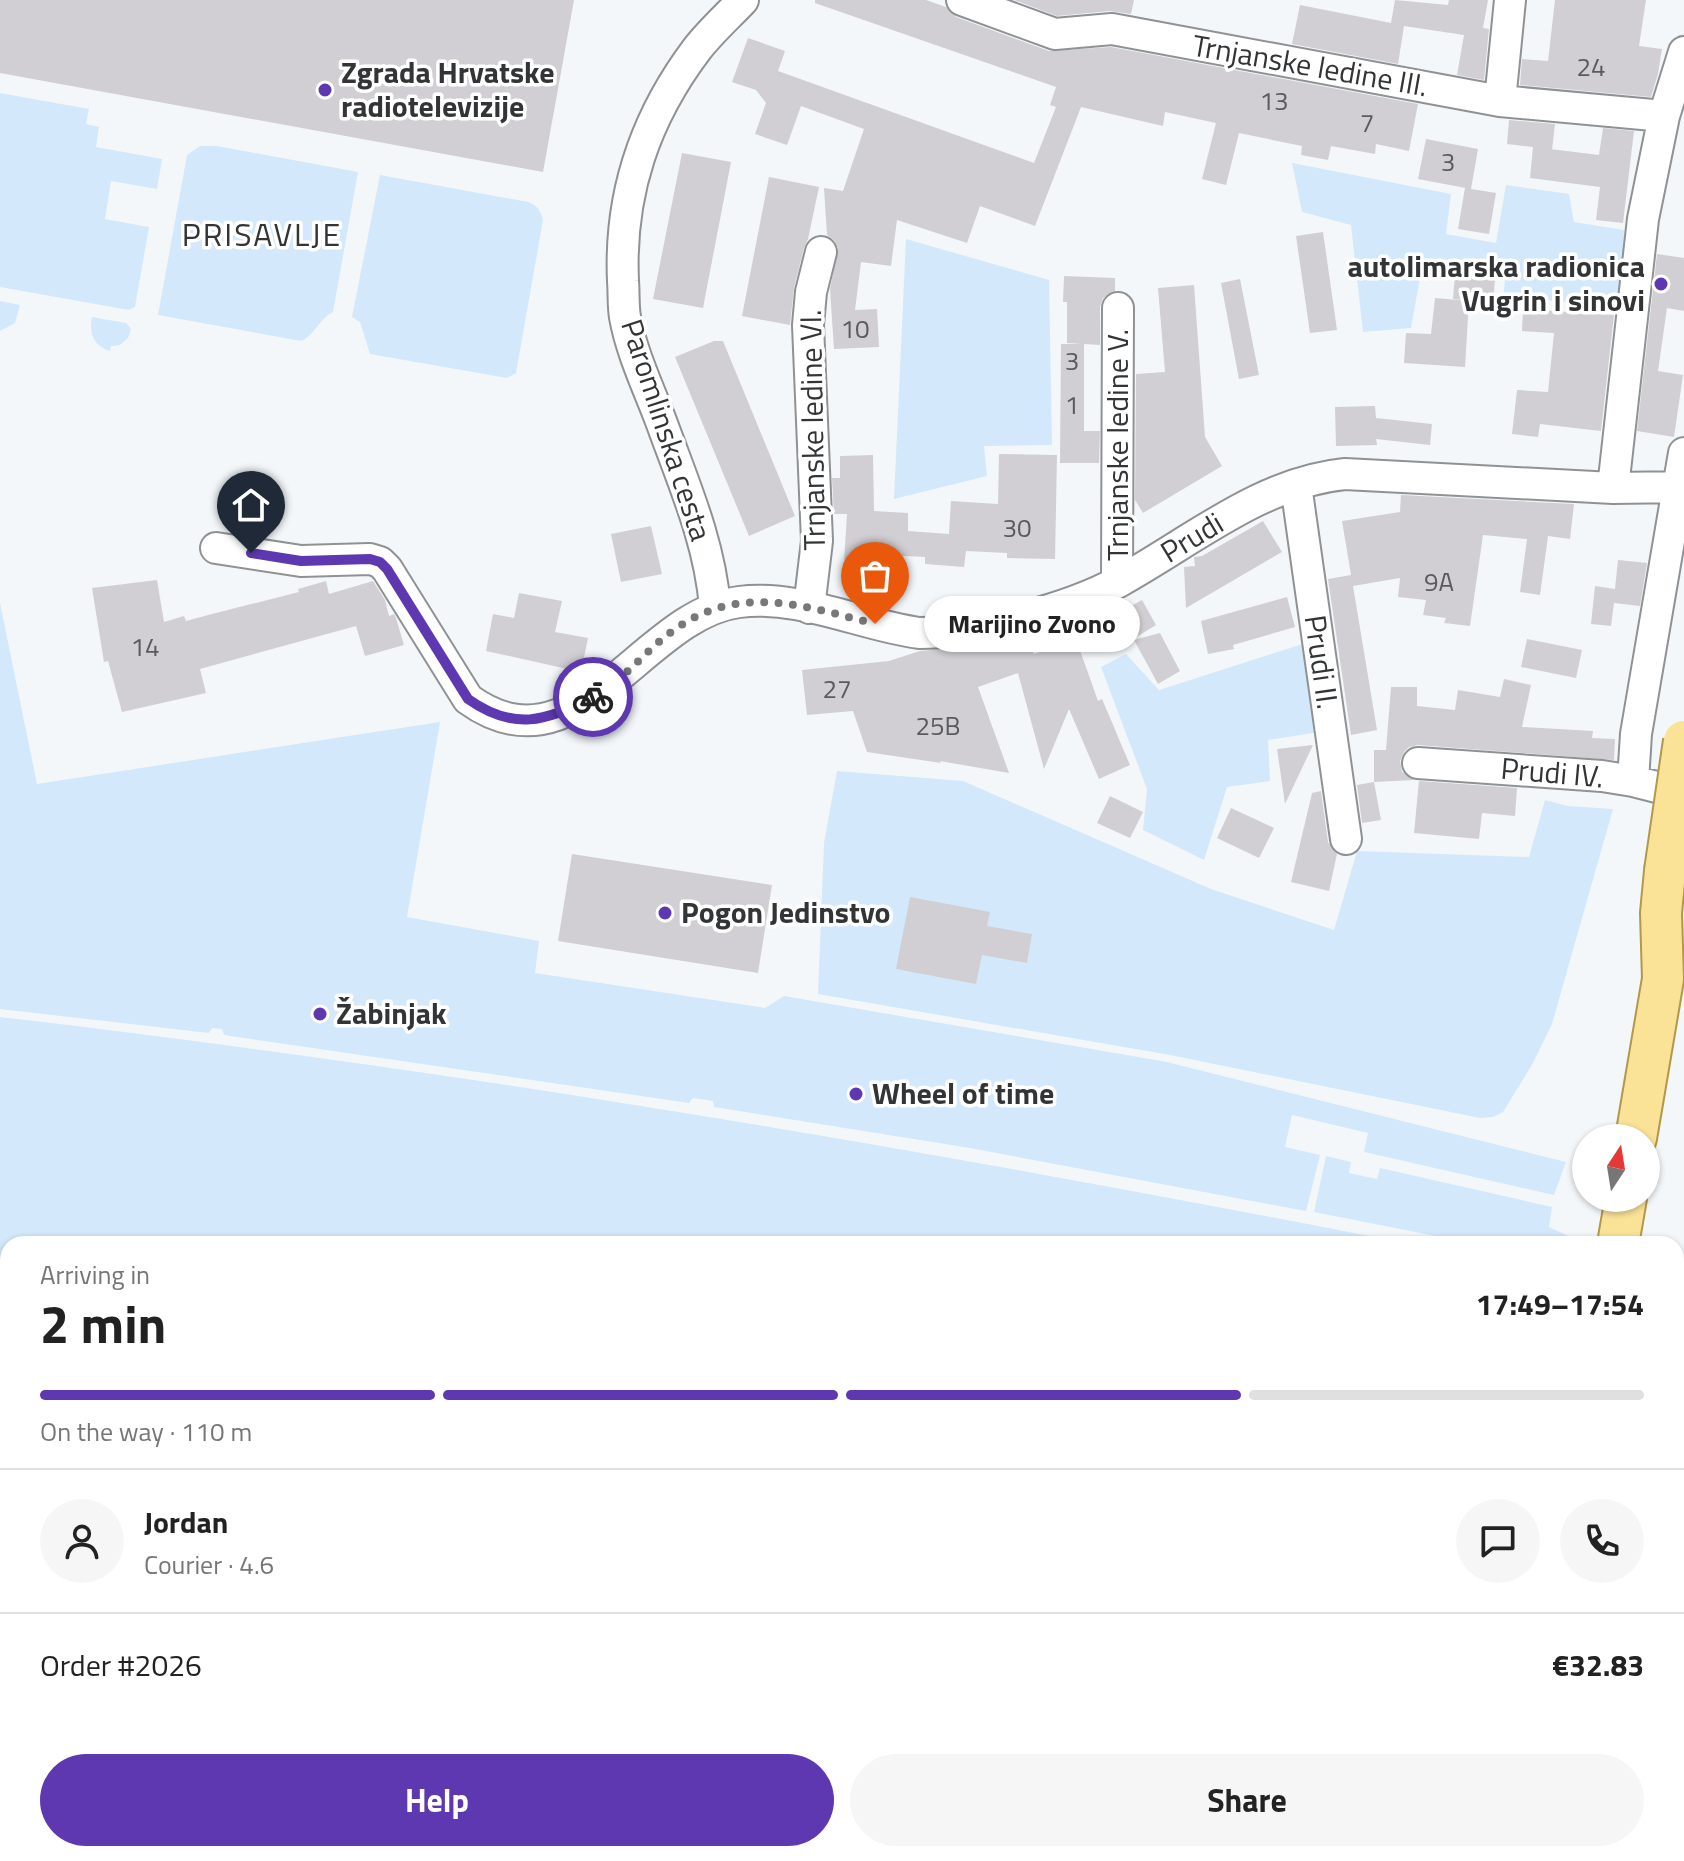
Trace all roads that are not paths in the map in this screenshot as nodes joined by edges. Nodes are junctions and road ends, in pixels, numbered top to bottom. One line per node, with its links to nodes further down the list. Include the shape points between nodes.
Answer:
1 (743, 0): 15 (street, Paromlinska cesta, via 699,46 649,129 632,178 622,249 625,317 699,525)
2 (962, 0): 5 (street, Trnjanske ledine III., via 1055,34 1112,29)
3 (1510, 0): 5 (street)
4 (1684, 52): 6 (street)
5 (1500, 101): 6 (street, Trnjanske ledine III.)
6 (1664, 116): 11 (street, via 1643,219)
7 (821, 252): 16 (street, Trnjanske ledine VI., via 808,325 817,541)
8 (1118, 308): 14 (street, Trnjanske ledine V.)
9 (1684, 453): 12 (street)
10 (1296, 485): 11 (street, Prudi, via 1345,474); 14 (street, Prudi, via 1242,508); 21 (street, Prudi II.)
11 (1613, 488): 12 (street, Prudi)
12 (1681, 488): 19 (street, via 1636,734)
13 (216, 548): 15 (street, via 301,561 380,562 468,699 504,719 548,716 587,700 673,630)
14 (1117, 582): 16 (street, Prudi, via 1073,602 936,633 905,631)
15 (715, 607): 16 (street, Prudi, via 762,601)
16 (809, 608)
17 (1684, 741): 23 (main road, bridge, via 1661,913)
18 (1418, 763): 19 (street, Prudi IV.)
19 (1633, 781): 20 (street, Prudi IV.)
20 (1684, 794)
21 (1346, 839)
22 (1684, 927): 23 (main road)
23 (1663, 979): 24 (main road)
24 (1638, 1124)
25 (1624, 1212): 26 (main road)
26 (1619, 1236)

